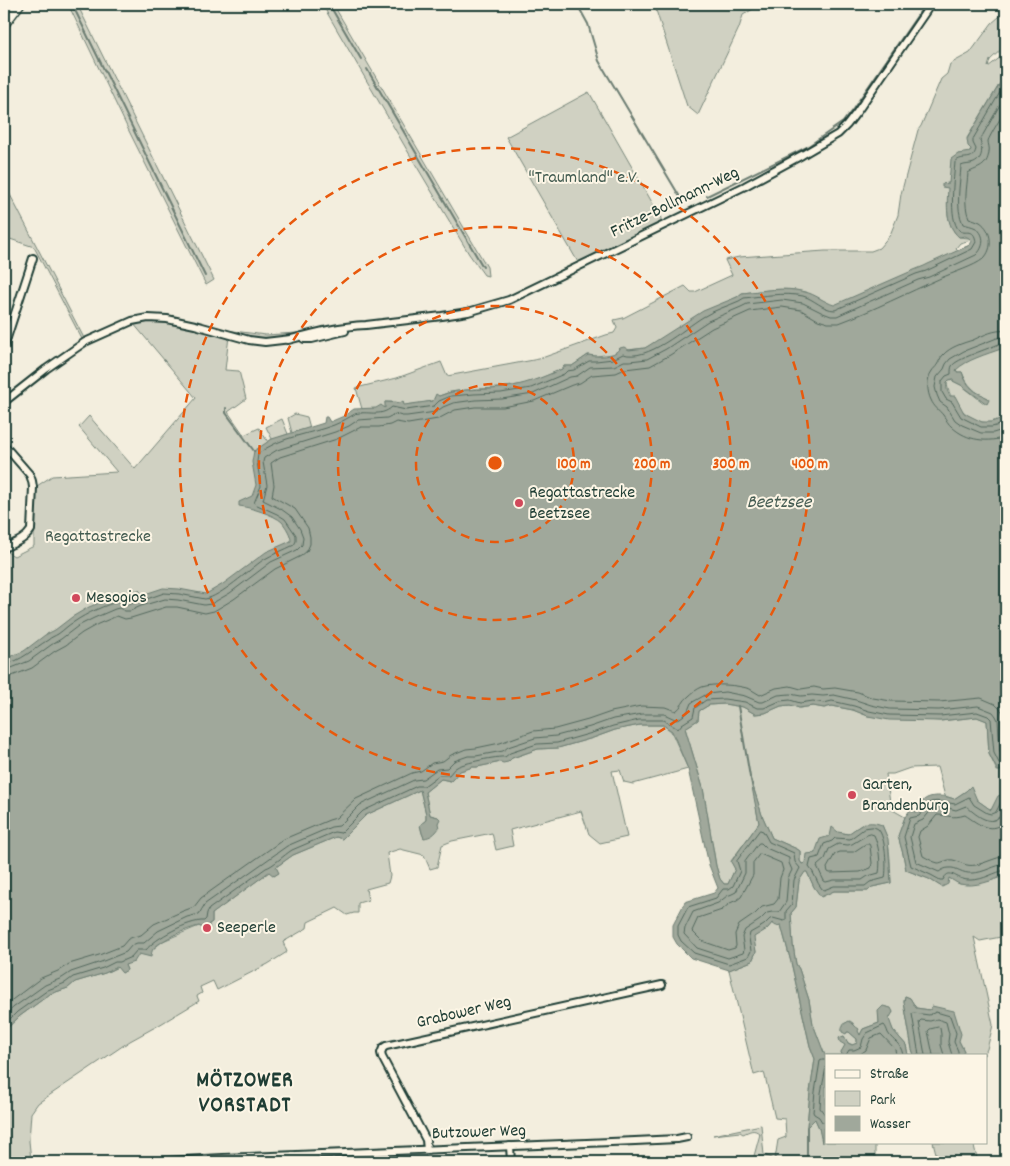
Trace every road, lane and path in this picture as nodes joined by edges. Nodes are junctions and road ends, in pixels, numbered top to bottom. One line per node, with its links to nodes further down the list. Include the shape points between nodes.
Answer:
1 (10, 4): 4 (main road)
2 (20, 4): 5 (main road)
3 (931, 4): 8 (street, Fritze-Bollmann-Weg, via 857,112 838,134 745,186 509,300 468,312 355,326 265,342 167,319 132,321 85,342)
4 (4, 12)
5 (4, 25)
6 (33, 258): 7 (street)
7 (4, 347)
8 (4, 402)
9 (4, 444): 10 (street, via 30,475 33,487 31,530 28,536)
10 (4, 548)
11 (662, 985): 14 (street, Grabower Weg, via 383,1048 380,1053 426,1140)
12 (687, 1137): 13 (street, Butzower Weg)
13 (510, 1146): 14 (street, Butzower Weg); 18 (street)
14 (427, 1150): 16 (street, Butzower Weg)
15 (218, 1160): 16 (street, Butzower Weg); 17 (street, Butzower Weg)
16 (272, 1160)
17 (148, 1162)
18 (510, 1162)

